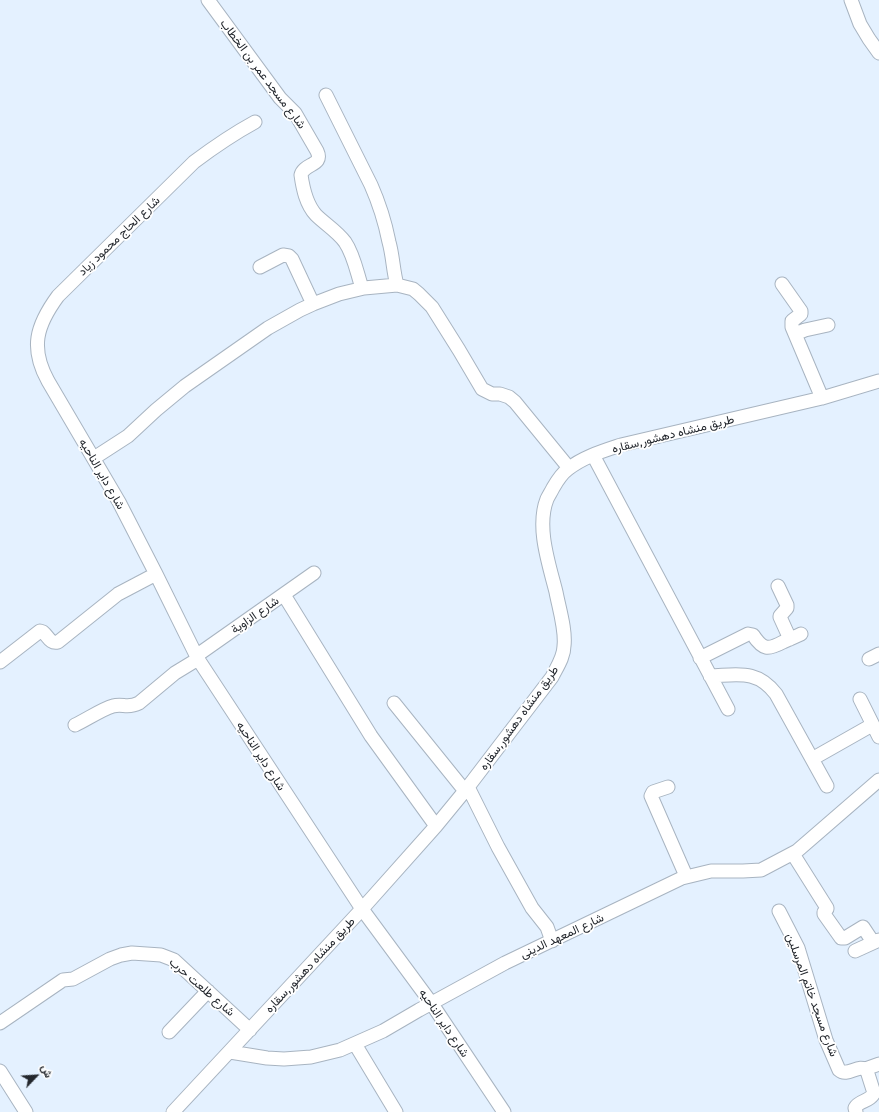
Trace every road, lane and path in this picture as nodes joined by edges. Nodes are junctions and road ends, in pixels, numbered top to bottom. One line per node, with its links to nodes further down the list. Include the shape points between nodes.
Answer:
1 (208, 0): 9 (street, شارع مسجد عمر بن الخطاب, via 280,98 295,113 317,151 319,155 316,162 305,168 301,175 307,200 315,214 336,231 346,244)
2 (851, 0): 3 (street, via 860,24)
3 (879, 52)
4 (326, 95): 8 (street, via 376,197 390,242 392,267)
5 (255, 122): 13 (street, شارع الحاج محمود زياد, via 213,147 194,162 49,307 38,332 37,345 38,358)
6 (260, 267): 10 (street, via 284,255 289,256)
7 (782, 284): 12 (street, via 801,311 801,314 792,321)
8 (397, 285): 9 (street); 18 (street, via 413,289 422,296 460,350 482,389 492,394 510,397)
9 (362, 288): 10 (street)
10 (313, 304): 17 (street, via 268,328 199,376 128,436)
11 (828, 325): 12 (street)
12 (795, 334): 15 (street)
13 (48, 381): 17 (street, شارع داير الناحيه)
14 (879, 381): 15 (street, طريق منشاه دهشور,سقاره)
15 (822, 398): 16 (street, طريق منشاه دهشور,سقاره, via 621,445)
16 (593, 455): 18 (street, طريق منشاه دهشور,سقاره); 24 (street)
17 (94, 458): 20 (street, شارع داير الناحيه)
18 (569, 468): 37 (street, طريق منشاه دهشور,سقاره, via 561,475 548,498 543,524 548,563 564,637 562,658 552,677)
19 (314, 573): 22 (street, شارع الزاوية)
20 (156, 574): 23 (street, شارع داير الناحيه); 25 (street, via 118,594 58,642 51,642 40,631)
21 (778, 586): 24 (street, via 787,605 780,617 795,636 768,648 748,634)
22 (284, 594): 23 (street, شارع الزاوية); 38 (street, via 371,736)
23 (197, 658): 30 (street, شارع الزاوية, via 139,703 129,707 115,705); 41 (street, شارع داير الناحيه)
24 (700, 658): 26 (street)
25 (0, 662)
26 (710, 676): 29 (street); 33 (street, via 753,676 770,686)
27 (860, 699): 31 (street)
28 (394, 703): 37 (street)
29 (728, 709)
30 (75, 725)
31 (872, 725): 32 (street); 33 (street)
32 (879, 737)
33 (812, 759): 35 (street)
34 (879, 780): 39 (street, شارع المعهد الدينى)
35 (827, 786)
36 (668, 787): 40 (street, via 653,792 651,796)
37 (466, 789): 38 (street, طريق منشاه دهشور,سقاره); 43 (street, via 532,908 547,927)
38 (436, 826): 41 (street, طريق منشاه دهشور,سقاره)
39 (793, 854): 40 (street, شارع المعهد الدينى, via 762,870 711,871); 44 (street, via 827,908 824,914 841,938 863,927)
40 (686, 876): 43 (street, شارع المعهد الدينى)
41 (362, 909): 47 (street, شارع داير الناحيه); 49 (street, طريق منشاه دهشور,سقاره)
42 (779, 911): 54 (street, شارع مسجد خاتم المرسلين, via 798,948 826,1040 839,1070 844,1073)
43 (552, 941): 47 (street, شارع المعهد الدينى, via 505,963)
44 (876, 941): 45 (street)
45 (856, 951)
46 (208, 991): 48 (street, شارع طلعت حرب, via 174,960 161,955 132,954 110,959 73,979 63,980); 49 (street, شارع طلعت حرب); 50 (street)
47 (432, 1004): 51 (street, شارع المعهد الدينى); 59 (street, شارع داير الناحيه)
48 (0, 1022)
49 (250, 1030): 52 (street, طريق منشاه دهشور,سقاره)
50 (169, 1032)
51 (355, 1044): 52 (street, شارع المعهد الدينى, via 311,1058 284,1059); 58 (street)
52 (230, 1052): 57 (street, طريق منشاه دهشور,سقاره)
53 (879, 1064): 54 (street, شارع مسجد خاتم المرسلين)
54 (865, 1069): 60 (street, via 874,1093 871,1098 857,1104)
55 (0, 1071): 56 (street)
56 (26, 1112)
57 (173, 1112)
58 (396, 1112)
59 (504, 1112)
60 (856, 1112)

